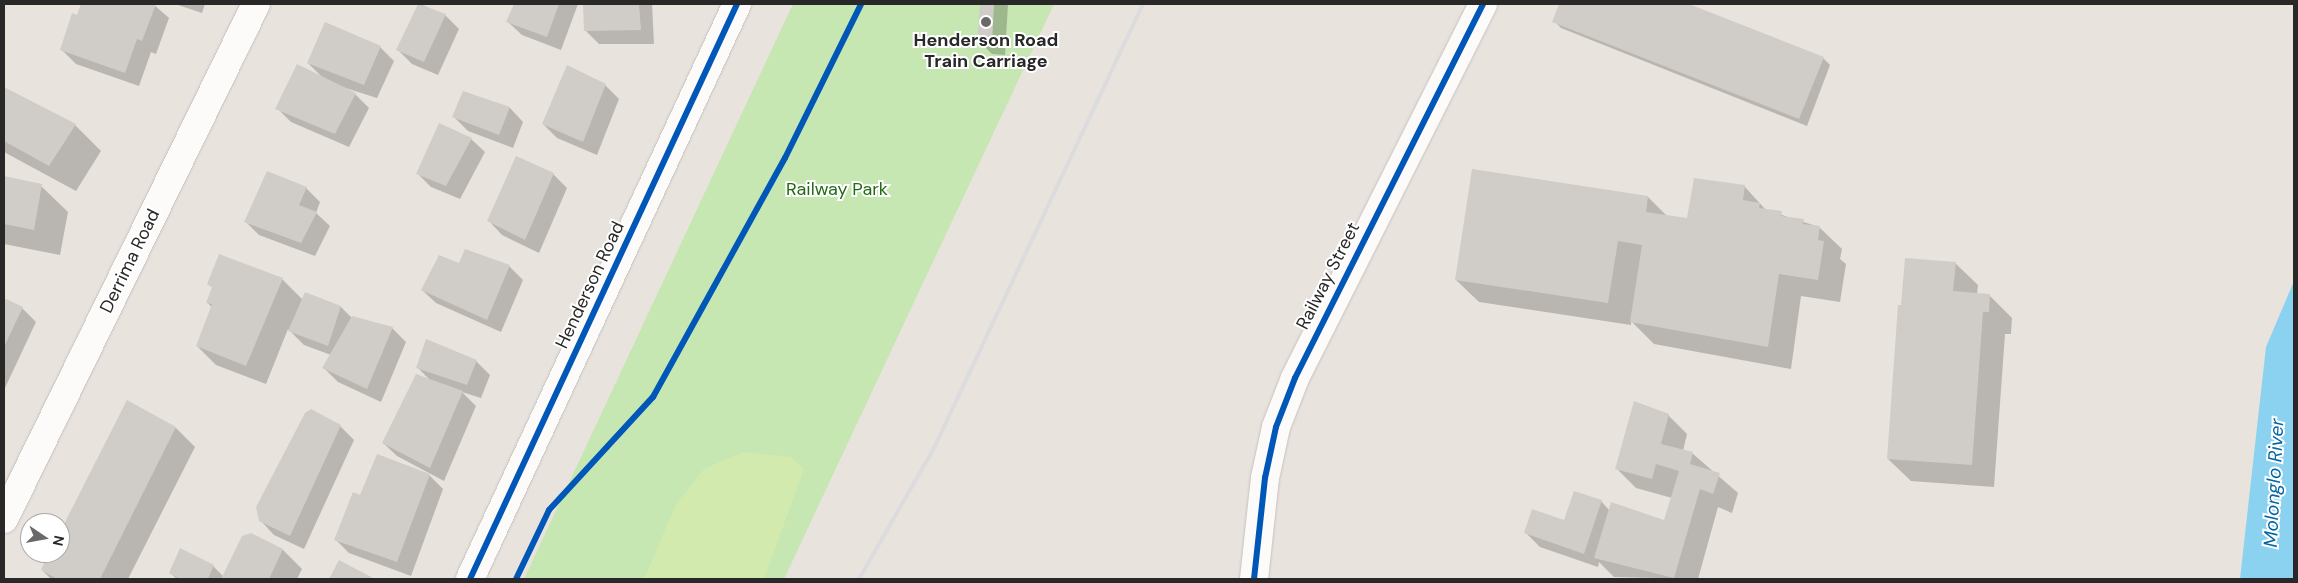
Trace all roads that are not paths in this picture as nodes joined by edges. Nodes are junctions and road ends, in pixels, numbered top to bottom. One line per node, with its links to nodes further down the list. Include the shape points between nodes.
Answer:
1 (256, 4): 4 (street, Derrima Road)
2 (737, 4): 5 (street, Henderson Road)
3 (1483, 4): 6 (street, Railway Street, via 1295,378 1276,428 1264,478)
4 (4, 519)
5 (470, 579)
6 (1254, 579)

